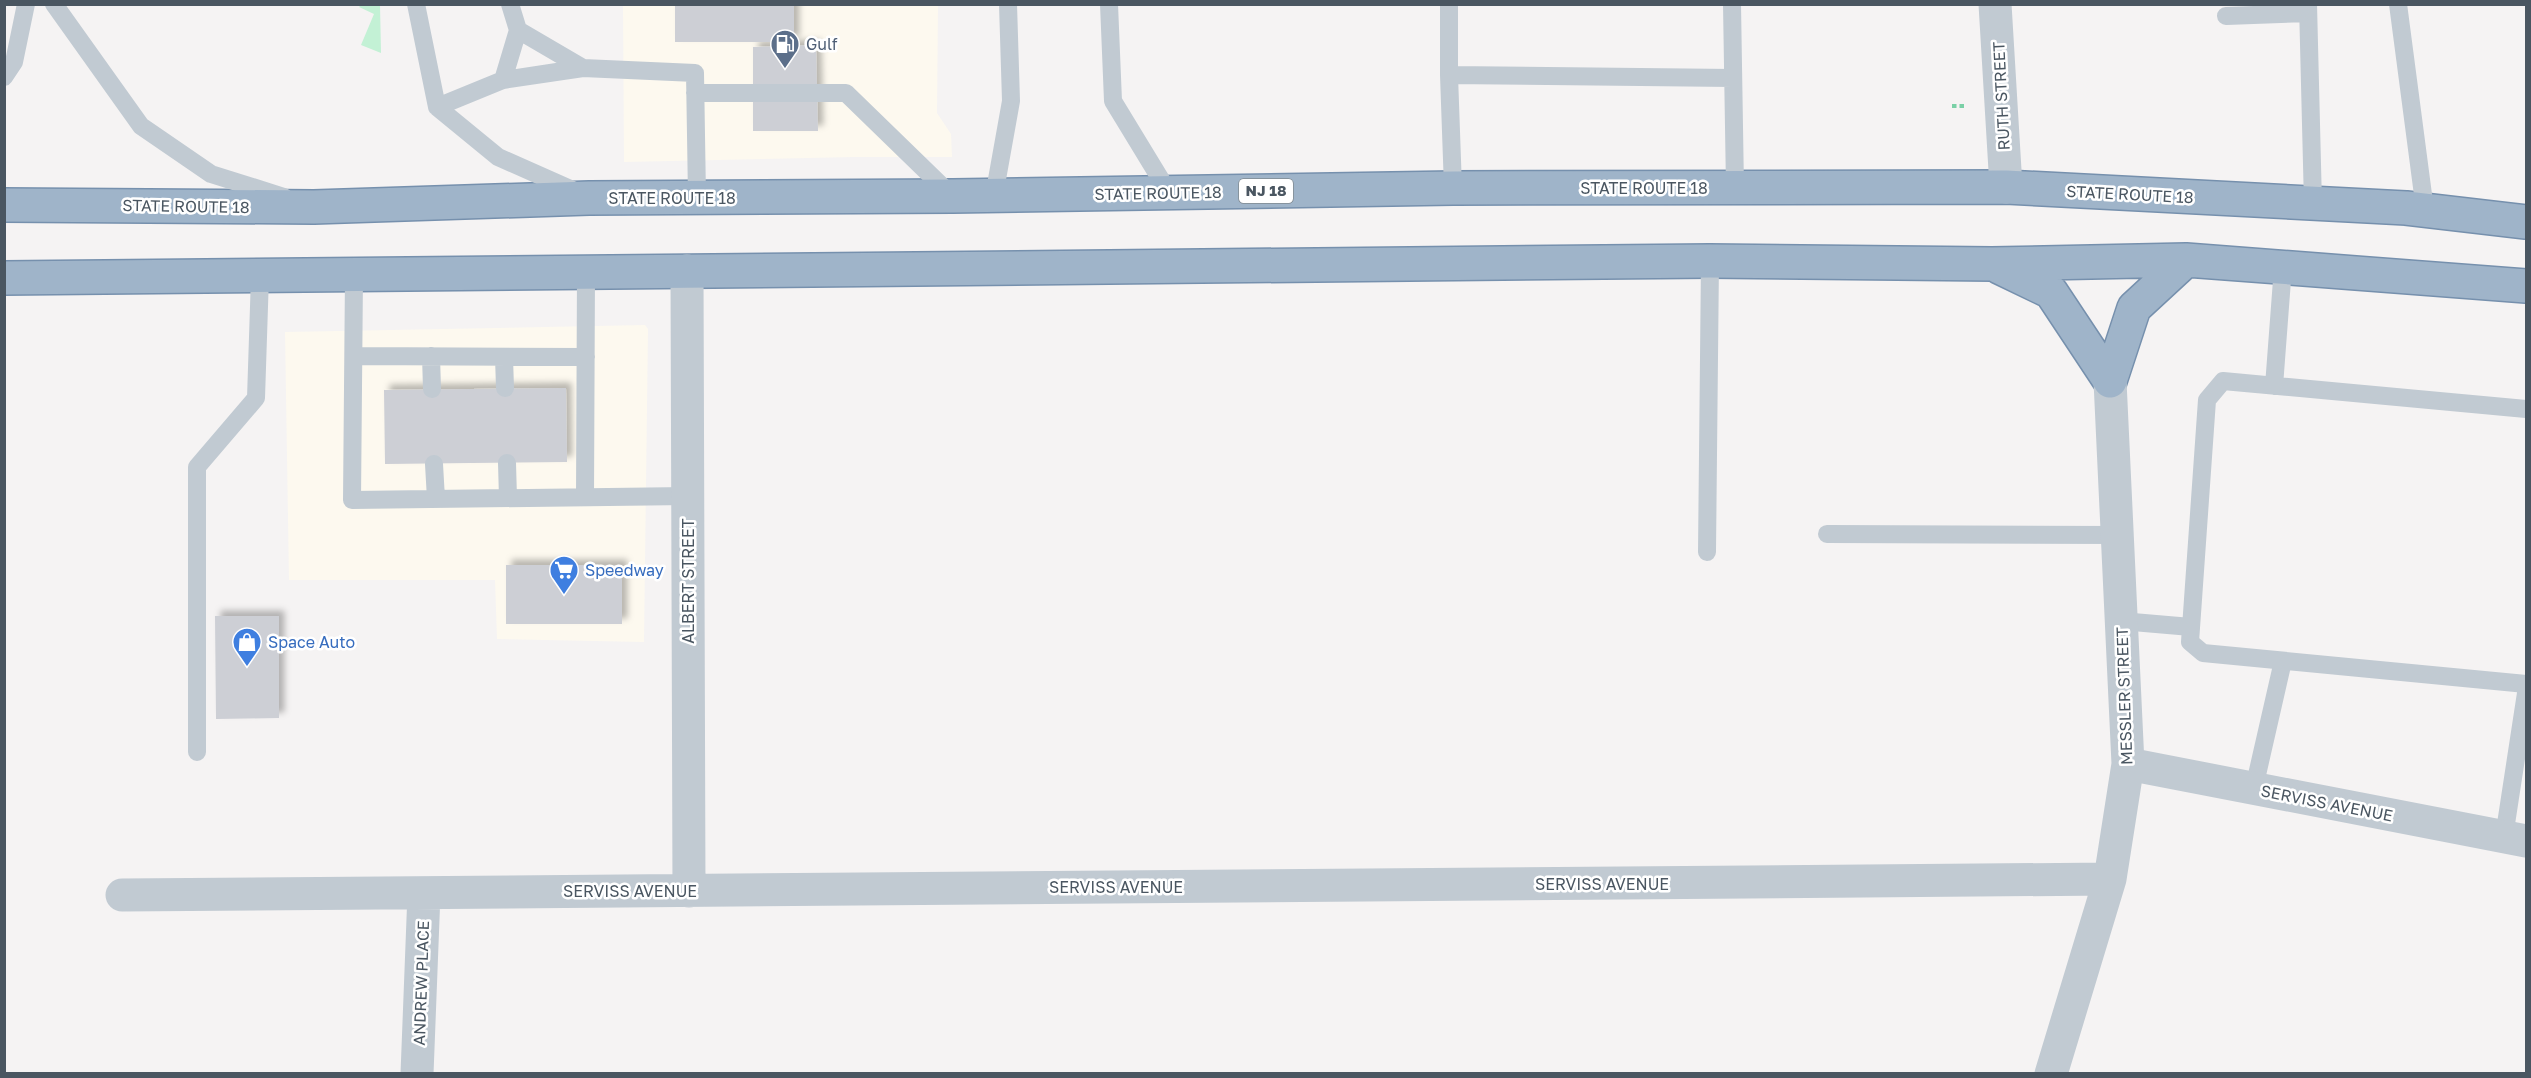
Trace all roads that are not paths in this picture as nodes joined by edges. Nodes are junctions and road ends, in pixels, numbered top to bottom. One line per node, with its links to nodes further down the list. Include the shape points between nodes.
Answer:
1 (26, 4): 16 (lane, via 14,62)
2 (54, 4): 31 (lane, via 141,126 212,174)
3 (510, 4): 13 (lane)
4 (1008, 4): 26 (lane, via 1011,101)
5 (1109, 4): 24 (lane, via 1113,100)
6 (1449, 4): 15 (lane)
7 (1732, 4): 17 (lane)
8 (1995, 4): 23 (street, RUTH STREET)
9 (2398, 4): 32 (lane)
10 (416, 6): 20 (lane)
11 (2308, 9): 12 (lane); 29 (lane)
12 (2226, 16)
13 (518, 30): 14 (lane); 18 (lane)
14 (583, 68): 18 (lane); 19 (lane, via 695,73)
15 (1449, 75): 17 (lane); 21 (lane)
16 (4, 77)
17 (1733, 78): 22 (lane)
18 (503, 80): 20 (lane)
19 (695, 93): 25 (lane, via 846,93); 27 (lane)
20 (437, 107): 28 (lane, via 498,157)
21 (1453, 188): 22 (highway, STATE ROUTE 18 / NJ 18); 24 (highway, STATE ROUTE 18 / NJ 18)
22 (1734, 188): 23 (highway, STATE ROUTE 18 / NJ 18)
23 (2006, 188): 29 (highway, STATE ROUTE 18 / NJ 18)
24 (1169, 193): 26 (highway, STATE ROUTE 18 / NJ 18)
25 (953, 196): 26 (highway, STATE ROUTE 18 / NJ 18); 27 (highway, STATE ROUTE 18 / NJ 18)
26 (994, 196)
27 (697, 197): 28 (highway, STATE ROUTE 18 / NJ 18)
28 (589, 198): 31 (highway, STATE ROUTE 18 / NJ 18)
29 (2313, 204): 32 (highway, STATE ROUTE 18 / NJ 18)
30 (4, 205): 31 (highway, STATE ROUTE 18 / NJ 18)
31 (314, 207)
32 (2425, 210): 33 (highway, STATE ROUTE 18 / NJ 18)
33 (2526, 222)
34 (2186, 260): 36 (highway); 37 (highway); 48 (highway, via 2134,308)
35 (1710, 261): 36 (highway); 38 (highway); 61 (lane)
36 (1992, 264): 48 (highway, via 2051,292)
37 (2283, 267): 43 (highway); 49 (lane)
38 (687, 271): 39 (highway); 55 (street, ALBERT STREET)
39 (586, 272): 40 (highway); 47 (lane)
40 (354, 274): 41 (highway); 44 (lane)
41 (260, 276): 42 (highway); 67 (lane, via 256,398 197,467)
42 (4, 278)
43 (2526, 286)
44 (354, 356): 45 (lane); 58 (lane, via 352,500)
45 (431, 356): 46 (lane); 51 (lane)
46 (504, 357): 47 (lane); 50 (lane)
47 (586, 357): 56 (lane)
48 (2110, 381): 60 (street, MESSLER STREET)
49 (2274, 386): 52 (lane); 63 (lane, via 2223,381 2207,400)
50 (505, 388)
51 (432, 390)
52 (2526, 409)
53 (507, 463): 57 (lane)
54 (434, 464): 58 (lane)
55 (688, 496): 56 (lane); 72 (street, ALBERT STREET)
56 (585, 497): 57 (lane)
57 (508, 498): 58 (lane)
58 (436, 499)
59 (1827, 534): 60 (lane)
60 (2117, 535): 62 (street, MESSLER STREET)
61 (1707, 552)
62 (2121, 621): 63 (lane); 68 (street, MESSLER STREET)
63 (2192, 627): 64 (lane, via 2190,642 2203,653)
64 (2283, 661): 65 (lane); 69 (lane)
65 (2526, 684)
66 (2526, 693): 70 (lane)
67 (197, 752)
68 (2128, 764): 69 (street, SERVISS AVENUE); 71 (street, MESSLER STREET)
69 (2254, 788): 70 (street, SERVISS AVENUE)
70 (2515, 839)
71 (2110, 879): 72 (street, SERVISS AVENUE); 76 (street, MESSLER STREET)
72 (689, 891): 73 (street, SERVISS AVENUE)
73 (424, 893): 74 (street, SERVISS AVENUE); 75 (street, ANDREW PLACE)
74 (122, 895)
75 (417, 1074)
76 (2051, 1074)

